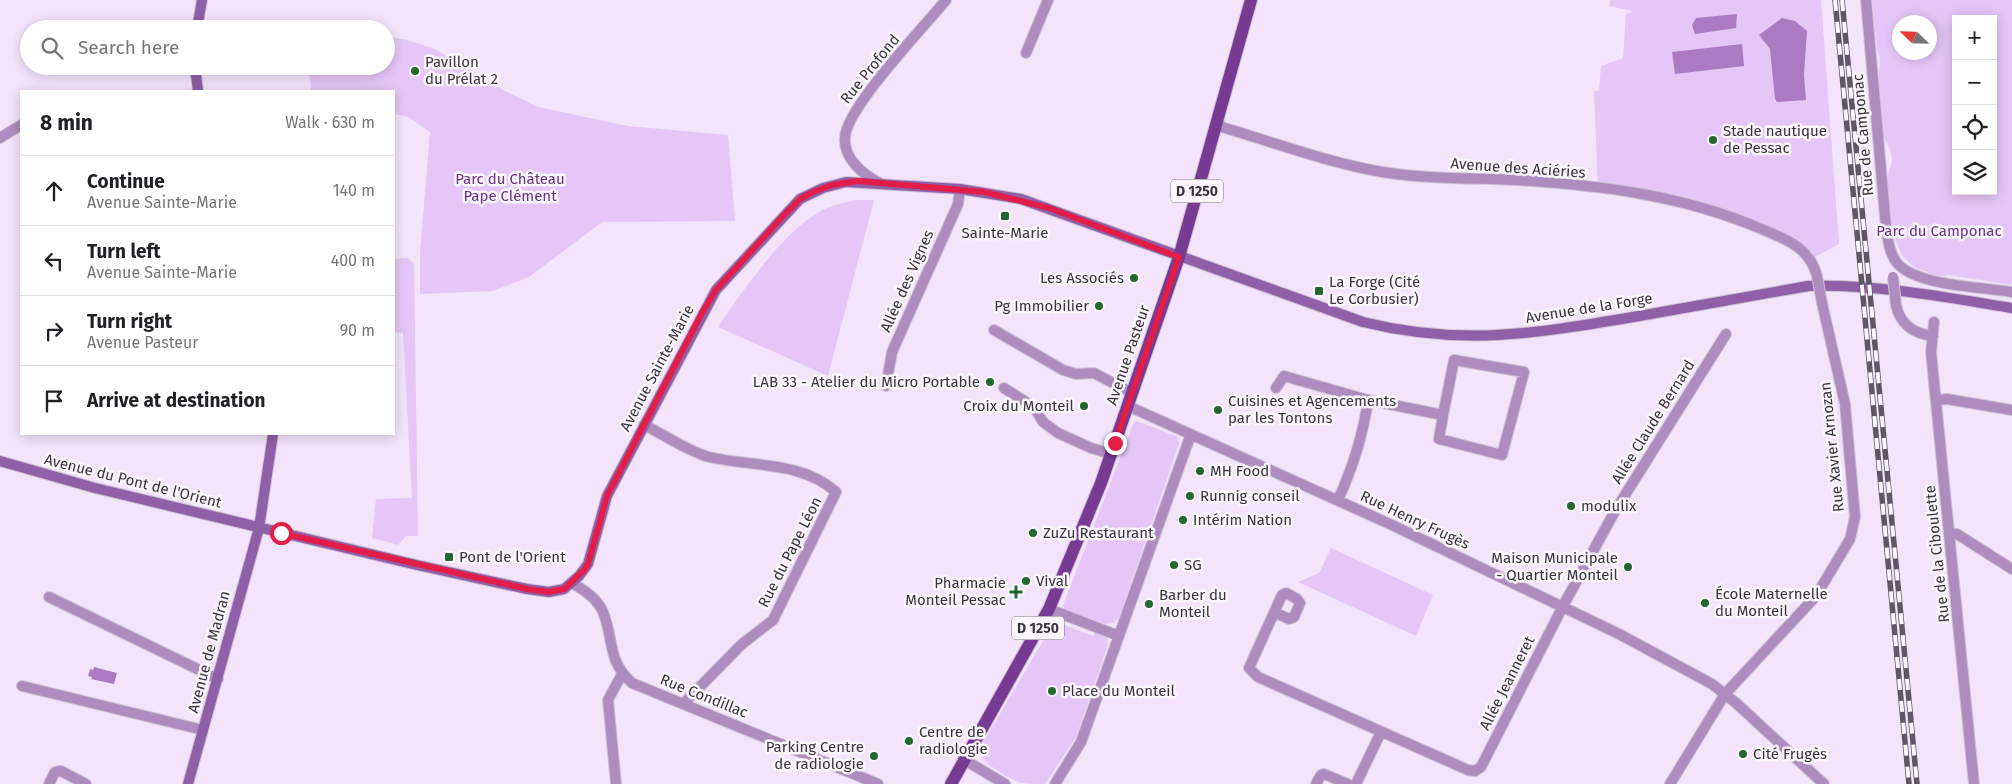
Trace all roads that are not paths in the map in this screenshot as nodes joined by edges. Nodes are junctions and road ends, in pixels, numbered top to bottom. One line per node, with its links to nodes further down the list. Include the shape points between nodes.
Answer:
1 (202, 0): 6 (main road)
2 (946, 0): 13 (street, Rue Profond, via 867,94 849,121 845,142 849,154 861,171)
3 (1048, 0): 7 (street)
4 (1251, 0): 10 (main road, Avenue Pasteur / D 1250)
5 (1866, 0): 17 (street, Rue de Camponac, via 1886,227 1889,245)
6 (199, 20)
7 (1026, 53)
8 (196, 75): 9 (main road)
9 (198, 90)
10 (1214, 125): 15 (main road, Avenue Pasteur / D 1250); 16 (street, Avenue des Aciéries, via 1382,172 1556,183 1649,194 1725,214 1791,242)
11 (20, 126): 12 (street)
12 (0, 138)
13 (880, 183): 14 (main road, Avenue Sainte-Marie); 33 (main road, Avenue Sainte-Marie, via 852,182 823,188 800,199 782,217 716,290)
14 (960, 189): 15 (main road, Avenue Sainte-Marie, via 1008,196 1035,204); 24 (street, Allée des Vignes, via 958,204 892,352)
15 (1179, 257): 19 (main road, Avenue de la Forge, via 1363,322 1396,330 1449,336 1528,334 1808,286 1905,291); 27 (main road, Avenue Pasteur / D 1250)
16 (1811, 259): 51 (street, Rue Xavier Arnozan, bridge, via 1845,404 1855,517 1850,539 1816,596)
17 (1899, 265): 18 (street, via 1923,278); 23 (street, bridge, via 1893,277 1898,314 1906,326)
18 (2012, 292)
19 (2012, 308)
20 (1934, 322): 23 (street, Rue de la Ciboulette)
21 (994, 330): 27 (street, via 1064,370 1076,374 1094,373)
22 (1726, 334): 44 (street, Allée Claude Bernard, via 1615,511)
23 (1933, 336): 29 (street, Rue de la Ciboulette, via 1931,352)
24 (886, 386)
25 (1004, 388): 36 (street, via 1034,407 1043,422 1058,433)
26 (1276, 388): 28 (street, via 1284,376)
27 (1132, 393): 30 (main road, Avenue Pasteur / D 1250)
28 (1368, 400): 32 (street); 38 (street, via 1364,430)
29 (1936, 400): 31 (street); 40 (street, Rue de la Ciboulette)
30 (1128, 406): 34 (street, Rue Henry Frugès); 36 (main road, Avenue Pasteur / D 1250)
31 (2012, 410)
32 (1443, 415): 32 (street, via 1454,360 1524,372 1502,455 1439,439)
33 (644, 425): 42 (main road, Avenue Sainte-Marie, via 603,507 588,564); 52 (street, Rue du Pape Léon, via 707,456 793,470 815,477 836,492 773,620 742,644)
34 (1191, 434): 38 (street, Rue Henry Frugès); 47 (street)
35 (273, 435): 39 (main road, Avenue de Madran)
36 (1111, 454): 45 (main road, Avenue Pasteur / D 1250)
37 (0, 461): 39 (main road, Avenue du Pont de l'Orient)
38 (1338, 500): 44 (street, Rue Henry Frugès)
39 (259, 528): 42 (main road, Avenue Sainte-Marie, via 527,589 549,592 564,589); 49 (main road, Avenue de Madran)
40 (1949, 534): 41 (street, via 1957,534); 69 (street, Rue de la Ciboulette)
41 (2012, 569)
42 (572, 582): 48 (street, via 592,597 603,612 615,661)
43 (48, 597): 49 (street)
44 (1563, 606): 51 (street, Rue Henry Frugès, via 1704,679); 54 (street, Allée Jeanneret, via 1481,767 1475,771 1468,770)
45 (1049, 608): 47 (street); 55 (main road, Avenue Pasteur / D 1250)
46 (1274, 612): 54 (street, via 1250,668 1258,677)
47 (1119, 636): 63 (street, via 1081,742)
48 (622, 674): 52 (street, Rue Condillac, via 632,683); 59 (street, via 608,700)
49 (218, 678): 53 (main road, Avenue de Madran)
50 (22, 686): 53 (street)
51 (1725, 694): 67 (street, Rue Xavier Arnozan); 68 (street, Rue Henry Frugès)
52 (683, 704): 60 (street, Rue Condillac)
53 (203, 730): 58 (main road, Avenue de Madran)
54 (1381, 732): 66 (street)
55 (963, 760): 61 (main road, Avenue Pasteur / D 1250); 62 (street)
56 (49, 784): 57 (street, via 55,772 61,771)
57 (86, 784)
58 (188, 784)
59 (616, 784)
60 (878, 784)
61 (951, 784)
62 (1005, 784)
63 (1055, 784)
64 (1316, 784): 65 (street, via 1324,774)
65 (1348, 784)
66 (1356, 784)
67 (1670, 784)
68 (1824, 784)
69 (1974, 784)

